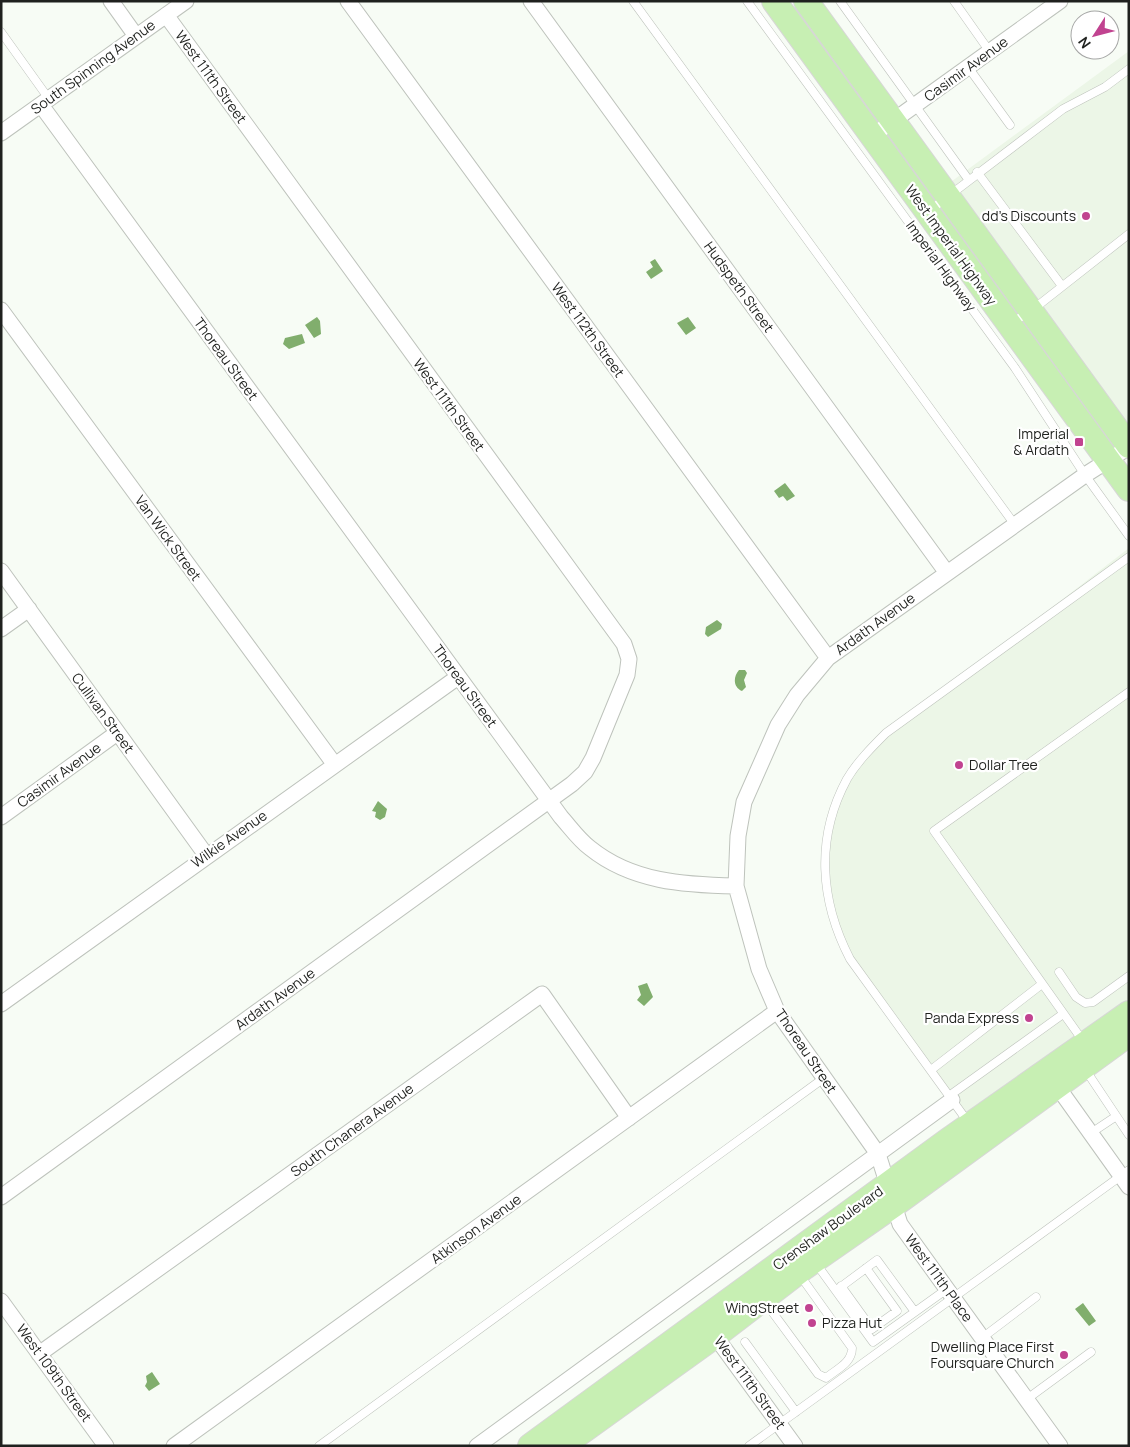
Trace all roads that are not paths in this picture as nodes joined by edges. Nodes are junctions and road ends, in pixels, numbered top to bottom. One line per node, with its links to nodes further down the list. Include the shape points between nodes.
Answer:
1 (111, 1): 14 (street)
2 (186, 1): 12 (street, South Spinning Avenue)
3 (348, 1): 45 (street, West 112th Street)
4 (531, 1): 42 (street, Hudspeth Street)
5 (633, 1): 38 (lane)
6 (747, 1): 36 (lane, Imperial Highway, via 1015,368)
7 (774, 1): 24 (main road, West Imperial Highway)
8 (806, 1): 21 (main road, West Imperial Highway)
9 (840, 1): 20 (lane)
10 (954, 1): 15 (lane)
11 (1059, 2): 15 (street, Casimir Avenue)
12 (166, 15): 14 (street, South Spinning Avenue); 50 (street, West 111th Street, via 624,644 628,659 626,675 593,758 585,772)
13 (1, 32): 19 (lane)
14 (136, 36): 19 (street, South Spinning Avenue)
15 (990, 52): 16 (street, Casimir Avenue)
16 (968, 67): 20 (street, Casimir Avenue); 22 (lane)
17 (1126, 71): 18 (lane); 25 (lane, via 1063,109)
18 (1129, 81)
19 (45, 102): 23 (street, South Spinning Avenue); 46 (street, Thoreau Street)
20 (915, 106): 21 (street, Casimir Avenue); 26 (lane)
21 (893, 121): 24 (street, Casimir Avenue); 27 (main road, West Imperial Highway)
22 (1010, 125)
23 (1, 134)
24 (872, 136): 28 (main road, West Imperial Highway)
25 (977, 172): 26 (lane); 30 (lane)
26 (968, 179): 27 (lane)
27 (947, 196): 28 (lane); 32 (main road, West Imperial Highway)
28 (927, 212): 33 (main road, West Imperial Highway)
29 (1129, 234): 30 (lane)
30 (1062, 286): 32 (lane)
31 (1, 310): 49 (street, Van Wick Street)
32 (1031, 311): 33 (lane); 34 (main road, West Imperial Highway)
33 (1009, 324): 35 (main road, West Imperial Highway)
34 (1129, 446): 35 (street, Ardath Avenue)
35 (1108, 460): 36 (street, Ardath Avenue); 37 (main road, West Imperial Highway)
36 (1085, 475): 38 (street, Ardath Avenue); 39 (lane, Imperial Highway)
37 (1129, 489)
38 (1014, 525): 42 (street, Ardath Avenue)
39 (1129, 536)
40 (1129, 557): 63 (lane, via 886,733 847,779 835,805 824,861 825,886 838,936 850,958)
41 (1, 571): 43 (street, Cullivan Street)
42 (947, 573): 45 (street, Ardath Avenue)
43 (29, 609): 44 (street); 48 (street, Cullivan Street)
44 (1, 629)
45 (828, 658): 53 (street, Ardath Avenue, via 778,726 744,802 738,836)
46 (458, 676): 49 (street, Wilkie Avenue); 50 (street, Thoreau Street)
47 (1129, 692): 56 (lane, via 934,831)
48 (117, 734): 51 (street, Casimir Avenue); 52 (street, Cullivan Street)
49 (335, 765): 52 (street, Wilkie Avenue)
50 (548, 801): 53 (street, Thoreau Street, via 590,848 626,870 684,884); 75 (street, Ardath Avenue)
51 (1, 817)
52 (206, 855): 57 (street, Wilkie Avenue)
53 (736, 886): 58 (street, Thoreau Street, via 759,968)
54 (1059, 972): 55 (lane, via 1076,997 1085,1003 1093,1002)
55 (1129, 976)
56 (1042, 984): 60 (lane); 63 (lane)
57 (1, 1004)
58 (777, 1012): 64 (street, Thoreau Street); 68 (street, Atkinson Avenue)
59 (1129, 1013): 62 (main road, Crenshaw Boulevard)
60 (1063, 1014): 62 (lane); 66 (lane)
61 (1127, 1039): 62 (main road, Crenshaw Boulevard)
62 (1085, 1056): 65 (main road, Crenshaw Boulevard); 67 (lane)
63 (930, 1070): 66 (lane)
64 (824, 1078): 72 (street, Thoreau Street); 95 (lane)
65 (1052, 1080): 69 (main road, Crenshaw Boulevard); 70 (street); 74 (main road, Crenshaw Boulevard)
66 (950, 1098): 69 (lane); 72 (street)
67 (1115, 1117): 70 (lane); 71 (lane)
68 (629, 1118): 88 (street, South Chanera Avenue, via 542,994); 94 (street, Atkinson Avenue)
69 (970, 1125): 74 (main road, Crenshaw Boulevard)
70 (1091, 1133): 73 (street)
71 (1129, 1135)
72 (878, 1154): 74 (street, Thoreau Street); 96 (street)
73 (1126, 1178): 79 (lane)
74 (891, 1195): 76 (main road, Crenshaw Boulevard); 79 (street, West 111th Place, via 900,1224); 84 (main road, Crenshaw Boulevard)
75 (1, 1197)
76 (806, 1266): 78 (lane); 81 (main road, Crenshaw Boulevard); 81 (lane, via 852,1348 849,1361 826,1378 818,1374)
77 (866, 1268): 78 (lane); 78 (lane, via 897,1311 872,1329); 83 (lane, via 877,1260)
78 (839, 1288): 83 (lane, via 873,1342)
79 (950, 1294): 83 (lane); 85 (street, West 111th Place); 90 (lane)
80 (1036, 1297): 85 (lane)
81 (763, 1299): 84 (main road, Crenshaw Boulevard)
82 (1, 1301): 88 (street, West 109th Street)
83 (915, 1312)
84 (709, 1328): 91 (street, West 111th Street); 92 (main road, Crenshaw Boulevard); 97 (main road, Crenshaw Boulevard)
85 (982, 1338): 89 (street, West 111th Place)
86 (745, 1342): 90 (lane)
87 (1091, 1352): 89 (lane)
88 (40, 1354): 93 (street, West 109th Street)
89 (1027, 1399): 100 (street, West 111th Place)
90 (796, 1412): 91 (lane)
91 (780, 1424): 98 (lane); 99 (street, West 111th Street)
92 (536, 1444)
93 (106, 1446)
94 (174, 1446)
95 (319, 1446)
96 (477, 1446)
97 (562, 1446)
98 (749, 1446)
99 (796, 1446)
100 (1060, 1446)

